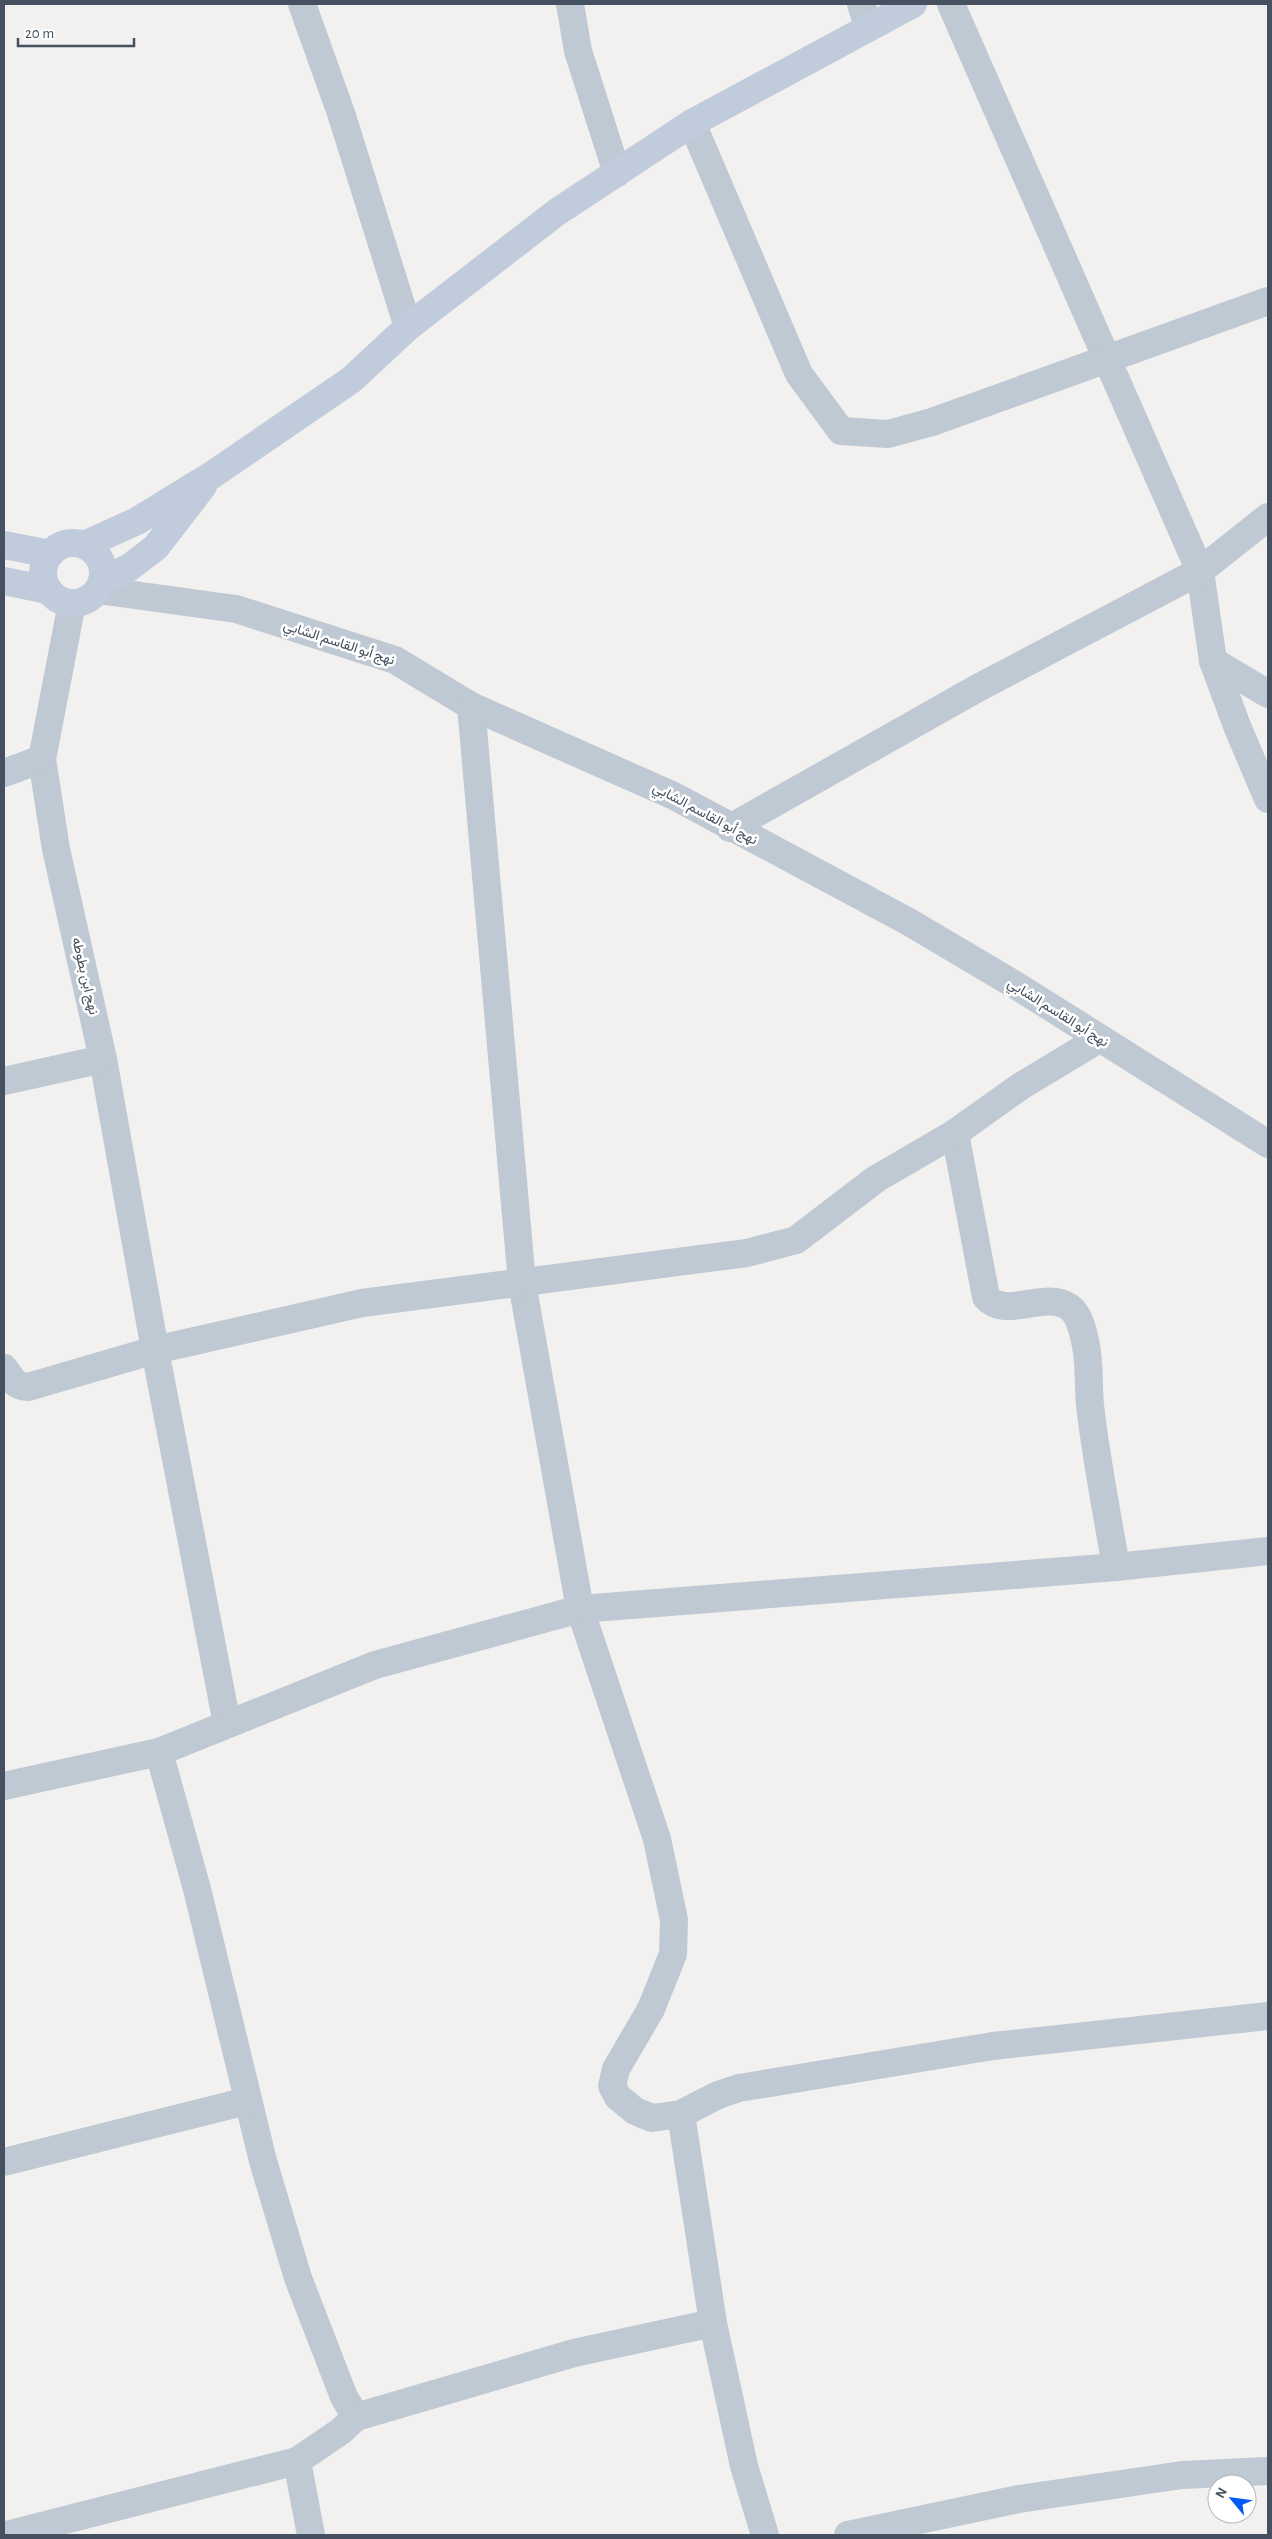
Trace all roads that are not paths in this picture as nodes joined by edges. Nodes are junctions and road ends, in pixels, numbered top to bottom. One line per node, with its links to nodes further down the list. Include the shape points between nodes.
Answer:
1 (302, 4): 9 (street, via 341,113)
2 (570, 4): 7 (street, via 578,51)
3 (913, 4): 5 (street)
4 (951, 4): 10 (street)
5 (864, 15): 6 (street)
6 (692, 123): 7 (street); 10 (street, via 799,374 842,431 888,434 932,422)
7 (617, 173): 9 (street, via 557,212)
8 (1268, 301): 10 (street)
9 (408, 327): 11 (street, via 351,380)
10 (1106, 360): 16 (street)
11 (212, 475): 14 (street, via 137,521); 18 (street, via 156,547)
12 (1268, 517): 16 (street)
13 (4, 545): 15 (street)
14 (84, 545): 15 (street, via 65,544); 18 (street, via 99,557)
15 (50, 554): 19 (street, via 43,572)
16 (1200, 571): 21 (street); 27 (street, via 976,689)
17 (4, 581): 19 (street)
18 (101, 585): 20 (street, via 90,599); 23 (street, نهج أبو القاسم الشابي, via 236,609 394,660)
19 (48, 590): 20 (street, via 63,601)
20 (72, 603): 24 (street, نهج ابن بطوطه)
21 (1213, 661): 22 (street); 26 (street)
22 (1268, 694)
23 (471, 706): 27 (street, نهج أبو القاسم الشابي, via 674,796); 33 (street)
24 (42, 759): 25 (street); 29 (street, نهج ابن بطوطه, via 56,848)
25 (4, 773)
26 (1268, 799)
27 (730, 828): 28 (street, نهج أبو القاسم الشابي, via 909,922)
28 (1099, 1039): 31 (street, نهج أبو القاسم الشابي); 32 (street, via 1021,1086)
29 (103, 1059): 30 (street); 34 (street, نهج ابن بطوطه)
30 (4, 1081)
31 (1262, 1131)
32 (955, 1133): 33 (street, via 876,1179 796,1240 747,1253); 37 (street, via 986,1297 992,1304 1003,1306 1052,1300 1075,1312 1085,1340 1090,1406)
33 (522, 1283): 34 (street, via 362,1303); 38 (street)
34 (155, 1350): 35 (street, via 28,1387 14,1383); 39 (street, نهج ابن بطوطه)
35 (4, 1368)
36 (1268, 1551): 37 (street)
37 (1116, 1567): 38 (street)
38 (580, 1609): 39 (street, via 375,1666); 44 (street, via 657,1839 674,1920 673,1954 650,2009 616,2069 612,2086 618,2097 635,2111 652,2118)
39 (226, 1724): 40 (street)
40 (159, 1752): 41 (street); 43 (street, via 197,1889)
41 (4, 1786)
42 (1268, 2016): 44 (street, via 984,2047 738,2088)
43 (247, 2101): 45 (street); 47 (street, via 298,2278 344,2397)
44 (681, 2114): 46 (street)
45 (4, 2162)
46 (713, 2323): 47 (street, via 574,2353); 53 (street, via 744,2466)
47 (356, 2417): 48 (street)
48 (297, 2461): 50 (street); 52 (street)
49 (1268, 2471): 54 (street, via 1182,2475 1028,2498)
50 (77, 2526): 51 (street)
51 (6, 2535)
52 (311, 2535)
53 (765, 2535)
54 (848, 2535)

